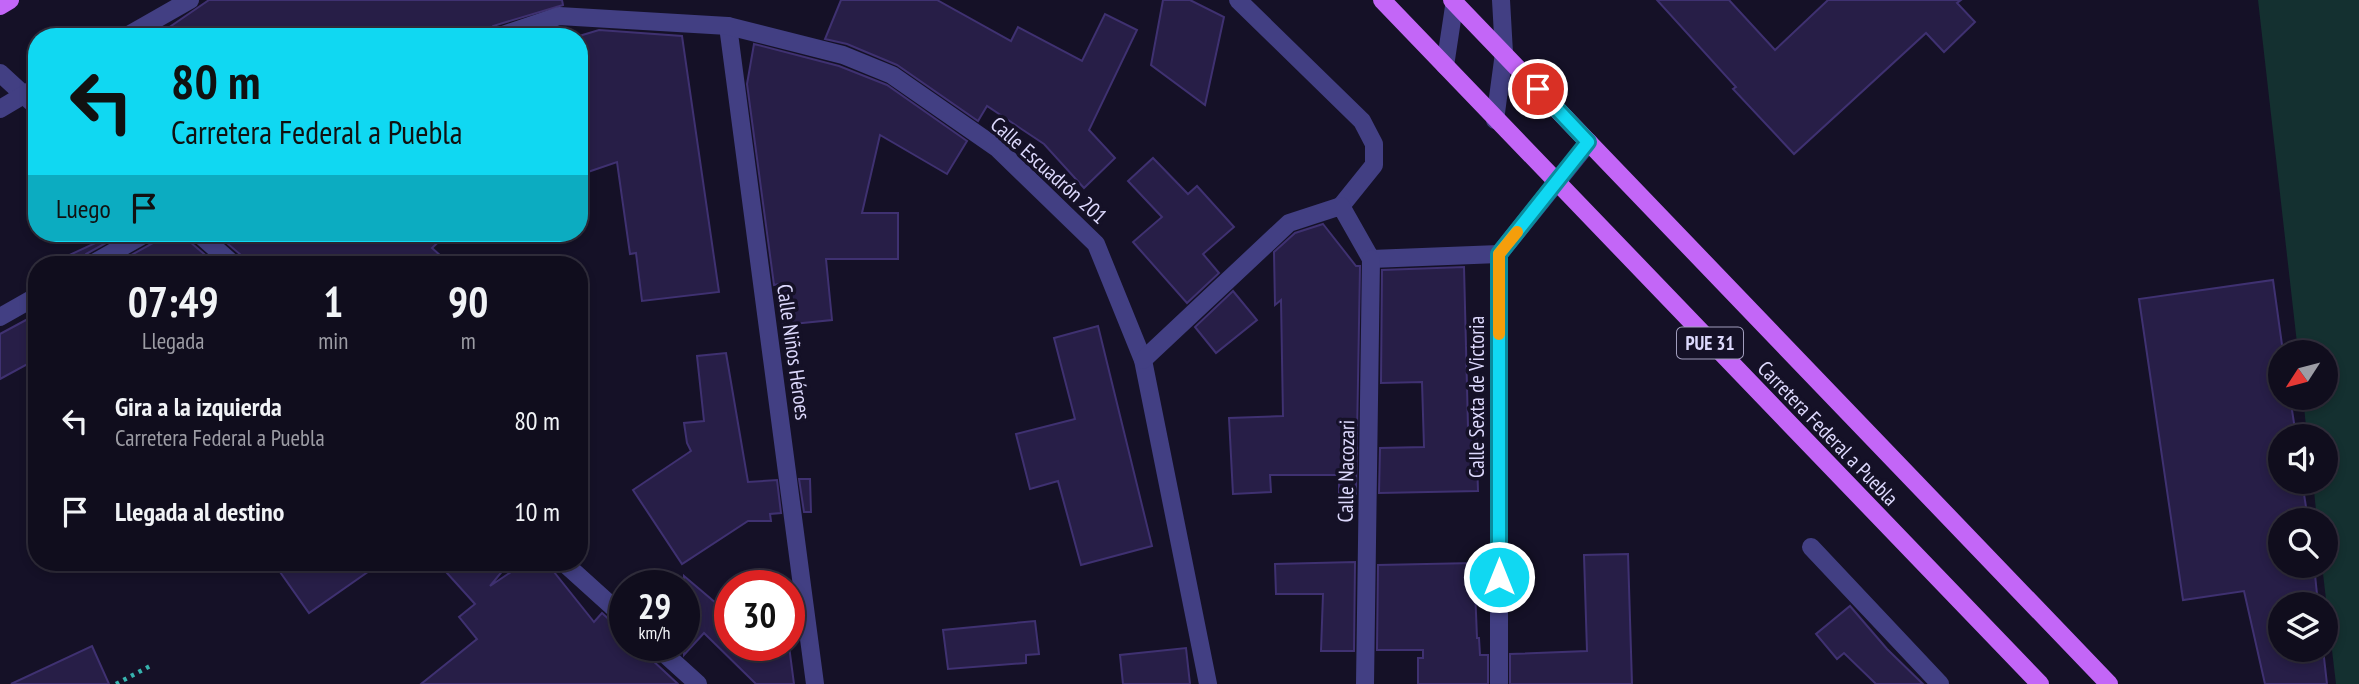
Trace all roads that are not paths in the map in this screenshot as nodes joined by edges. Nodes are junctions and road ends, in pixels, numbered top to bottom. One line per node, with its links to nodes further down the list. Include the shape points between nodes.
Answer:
1 (10, 0): 7 (main road)
2 (190, 0): 9 (street)
3 (1238, 0): 20 (street, via 1362,121 1374,144 1374,165)
4 (1382, 0): 12 (main road, Carretera Federal a Puebla / PUE 31)
5 (1501, 0): 11 (street)
6 (1454, 1): 11 (main road, Carretera Federal a Puebla / PUE 31); 12 (street)
7 (0, 6)
8 (728, 26): 10 (street, Calle Escuadrón 201, via 559,16); 29 (street, Calle Escuadrón 201, via 843,55 892,75 997,148 1096,244); 35 (street, Calle Niños Héroes)
9 (141, 28)
10 (523, 28)
11 (1504, 53): 17 (street); 18 (main road, Carretera Federal a Puebla / PUE 31)
12 (1445, 66): 17 (main road, Carretera Federal a Puebla / PUE 31)
13 (0, 73): 14 (street)
14 (28, 90)
15 (28, 92): 16 (street)
16 (0, 108)
17 (1495, 120): 19 (main road, Carretera Federal a Puebla / PUE 31)
18 (1588, 142): 19 (street); 41 (main road, Carretera Federal a Puebla / PUE 31)
19 (1557, 184): 23 (street); 40 (main road, Carretera Federal a Puebla / PUE 31)
20 (1340, 205): 26 (street); 29 (street, via 1289,223)
21 (131, 242): 24 (street)
22 (208, 242): 25 (street)
23 (1499, 254): 26 (street); 38 (street, Calle Sexta de Victoria)
24 (106, 256)
25 (224, 256)
26 (1371, 259): 37 (street, Calle Nacozari)
27 (28, 301): 28 (street)
28 (0, 317)
29 (1143, 360): 36 (street, Calle Escuadrón 201)
30 (1811, 547): 39 (street)
31 (573, 571): 32 (street)
32 (609, 604)
33 (673, 661): 34 (street)
34 (698, 684)
35 (816, 684)
36 (1208, 684)
37 (1365, 684)
38 (1499, 684)
39 (1940, 684)
40 (2040, 684)
41 (2109, 684)

